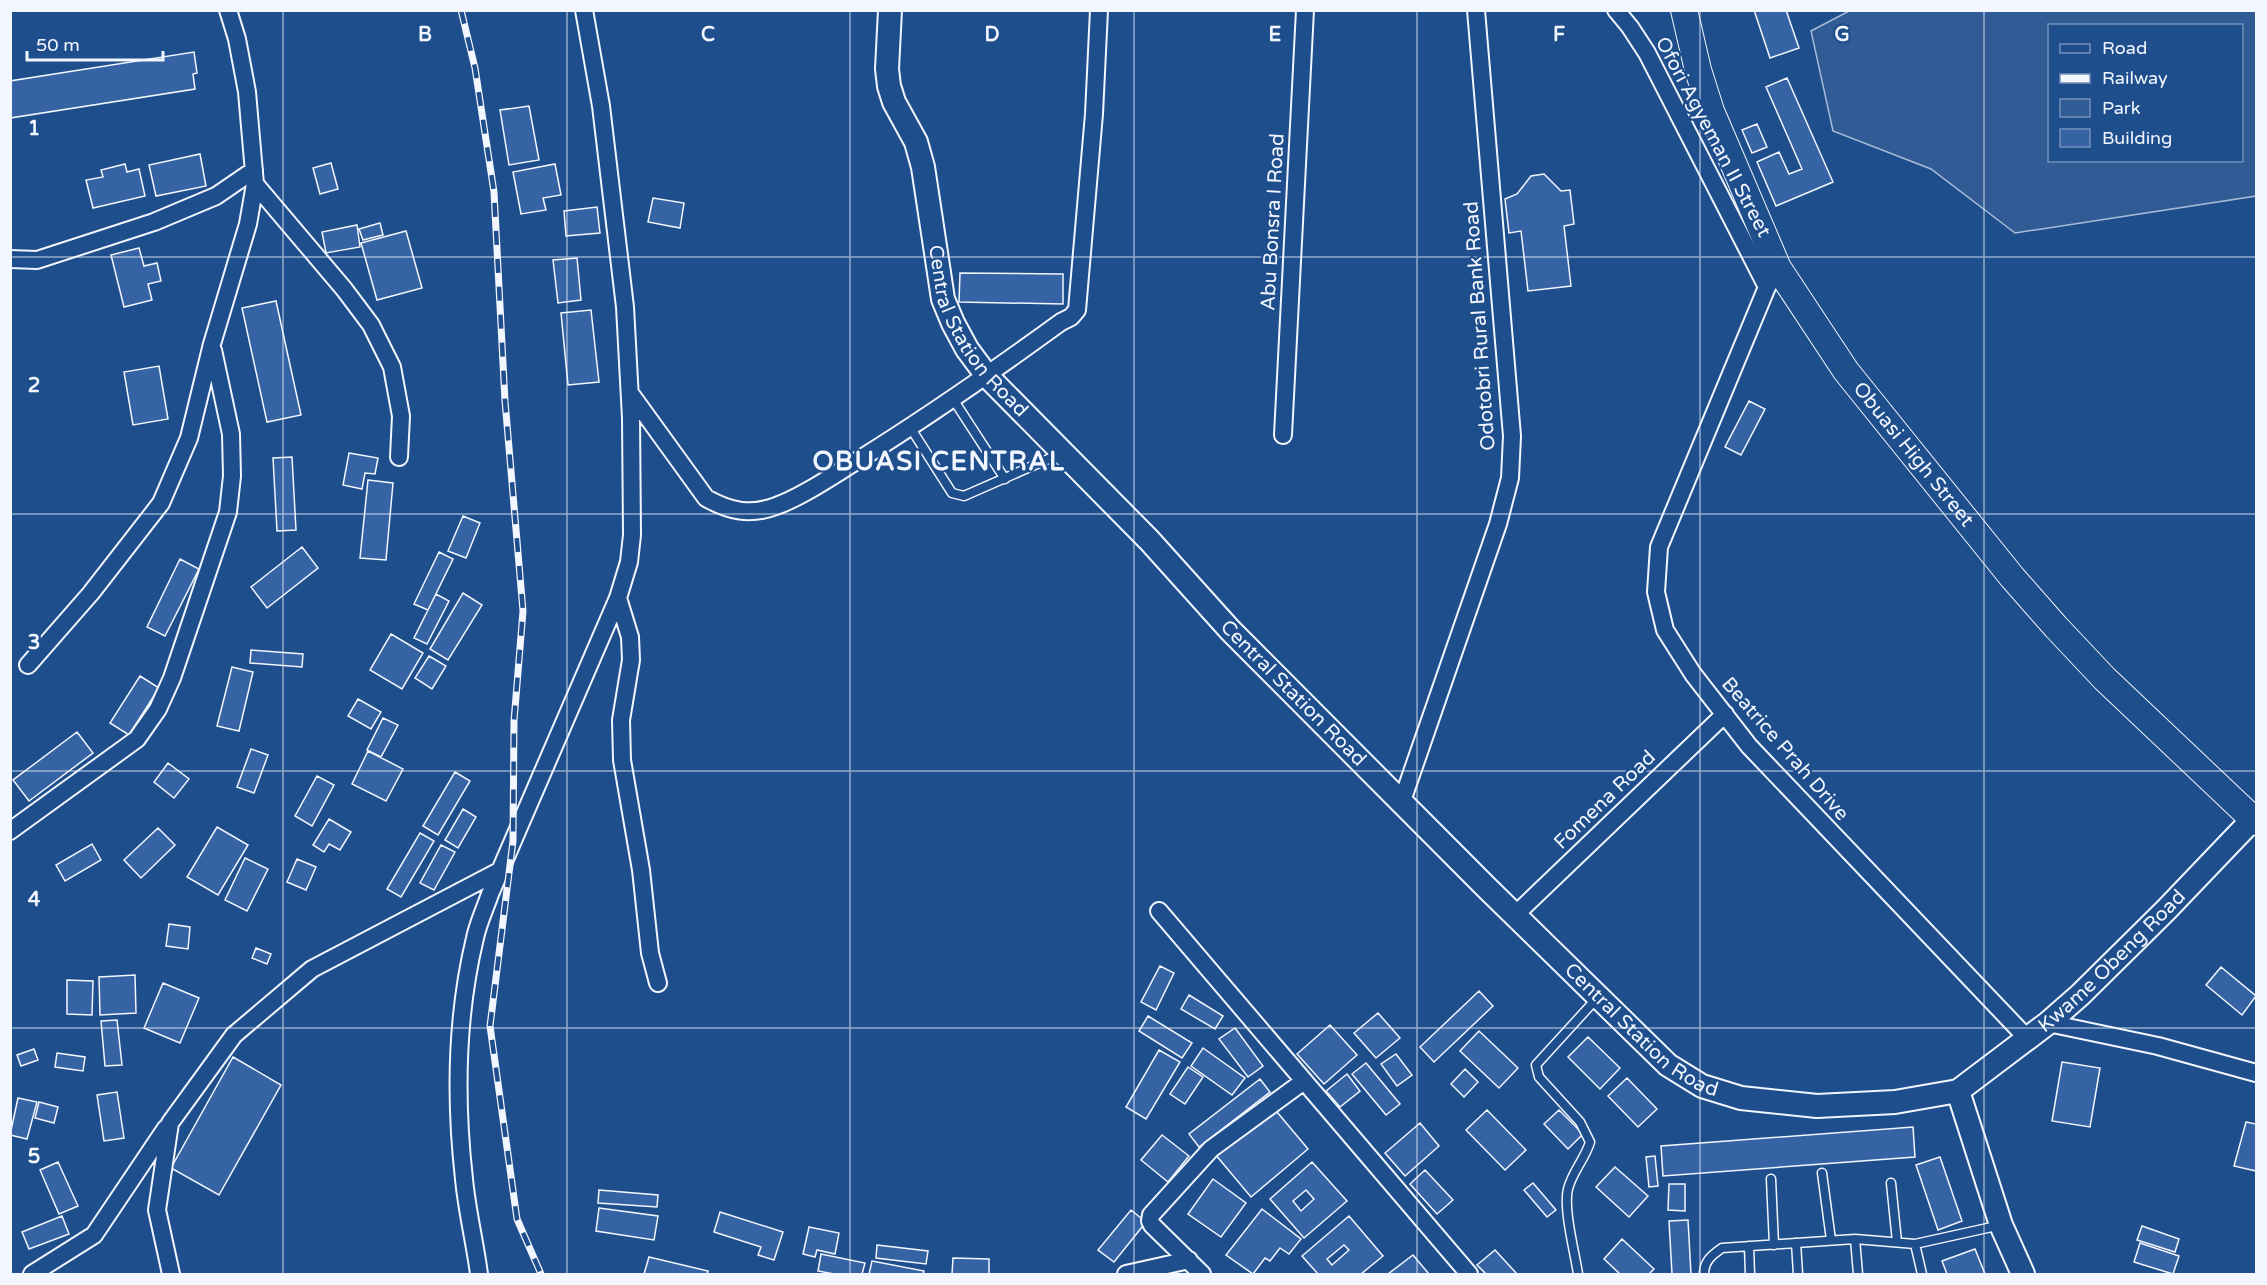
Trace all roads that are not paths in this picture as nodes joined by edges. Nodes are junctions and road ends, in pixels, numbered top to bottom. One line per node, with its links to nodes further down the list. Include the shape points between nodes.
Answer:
1 (228, 10): 9 (street, via 247,92)
2 (584, 10): 14 (street, via 602,106 625,307)
3 (891, 10): 13 (street, Central Station Road, via 889,86 923,166 944,299 967,349)
4 (1099, 10): 13 (street, via 1077,310)
5 (1305, 10): 17 (street, Abu Bonsra I Road)
6 (1476, 10): 24 (street, Odotobri Rural Bank Road, via 1512,436 1510,478 1475,594)
7 (1616, 10): 11 (street, Ofori Agyeman II Street, via 1647,54)
8 (1684, 10): 11 (main road, Obuasi High Street, via 1711,111)
9 (254, 177): 10 (street, via 154,222 36,260); 12 (street, via 248,224); 19 (street, via 371,325 392,367 401,416)
10 (10, 259)
11 (1773, 277): 23 (street, Beatrice Prah Drive, via 1659,547 1656,592 1665,630); 25 (main road, Obuasi High Street, via 2012,577 2105,679)
12 (212, 344): 22 (street, via 189,438 161,503 91,593); 26 (street, via 231,434 228,512 159,710 137,740)
13 (987, 376): 15 (street); 18 (street, Central Station Road)
14 (630, 392): 16 (street, via 706,498 744,512 775,507); 21 (street, via 632,535)
15 (953, 399): 16 (street); 20 (lane)
16 (910, 427): 20 (lane, via 952,493 964,496)
17 (1283, 435)
18 (1063, 453): 20 (lane); 24 (street, Central Station Road, via 1230,630)
19 (399, 457)
20 (1005, 478)
21 (618, 598): 27 (street); 30 (street, via 630,637 631,660 621,720 622,760 641,870 650,953)
22 (28, 665)
23 (1725, 714): 29 (street, Fomena Road); 33 (street, Beatrice Prah Drive, via 1758,754)
24 (1402, 801): 29 (street, Central Station Road)
25 (2255, 821): 32 (street, Kwame Obeng Road)
26 (10, 831)
27 (501, 870): 37 (street, via 312,969 234,1035); 52 (street, via 475,935 458,1048 464,1182)
28 (1160, 911): 35 (street)
29 (1515, 915): 31 (street, Central Station Road)
30 (658, 983)
31 (1599, 997): 36 (street, Central Station Road, via 1668,1065 1702,1086 1741,1098 1855,1106); 56 (lane, via 1536,1065 1539,1077 1580,1122 1590,1142 1566,1200)
32 (2048, 1023): 33 (street, Kwame Obeng Road); 34 (street, via 2158,1046)
33 (2027, 1038): 36 (street, Kwame Obeng Road)
34 (2256, 1073)
35 (1304, 1081): 49 (street, via 1211,1149 1151,1215 1152,1226); 55 (street)
36 (1958, 1091): 41 (street)
37 (170, 1123): 50 (street, via 94,1235); 51 (street, via 157,1210)
38 (1822, 1173): 43 (lane)
39 (1772, 1179): 47 (lane)
40 (1892, 1183): 44 (lane)
41 (2001, 1225): 46 (lane); 62 (street)
42 (1855, 1239): 43 (lane); 44 (lane); 60 (lane)
43 (1831, 1240): 45 (lane)
44 (1897, 1242): 46 (lane)
45 (1796, 1243): 47 (lane); 59 (lane)
46 (1915, 1244): 61 (lane)
47 (1774, 1245): 48 (lane)
48 (1749, 1246): 57 (lane, via 1722,1248 1709,1257); 58 (lane)
49 (1189, 1260): 53 (street); 54 (street)
50 (32, 1275)
51 (171, 1275)
52 (479, 1275)
53 (1126, 1275)
54 (1202, 1275)
55 (1469, 1275)
56 (1578, 1275)
57 (1704, 1275)
58 (1750, 1275)
59 (1798, 1275)
60 (1858, 1275)
61 (1922, 1275)
62 (2023, 1275)

